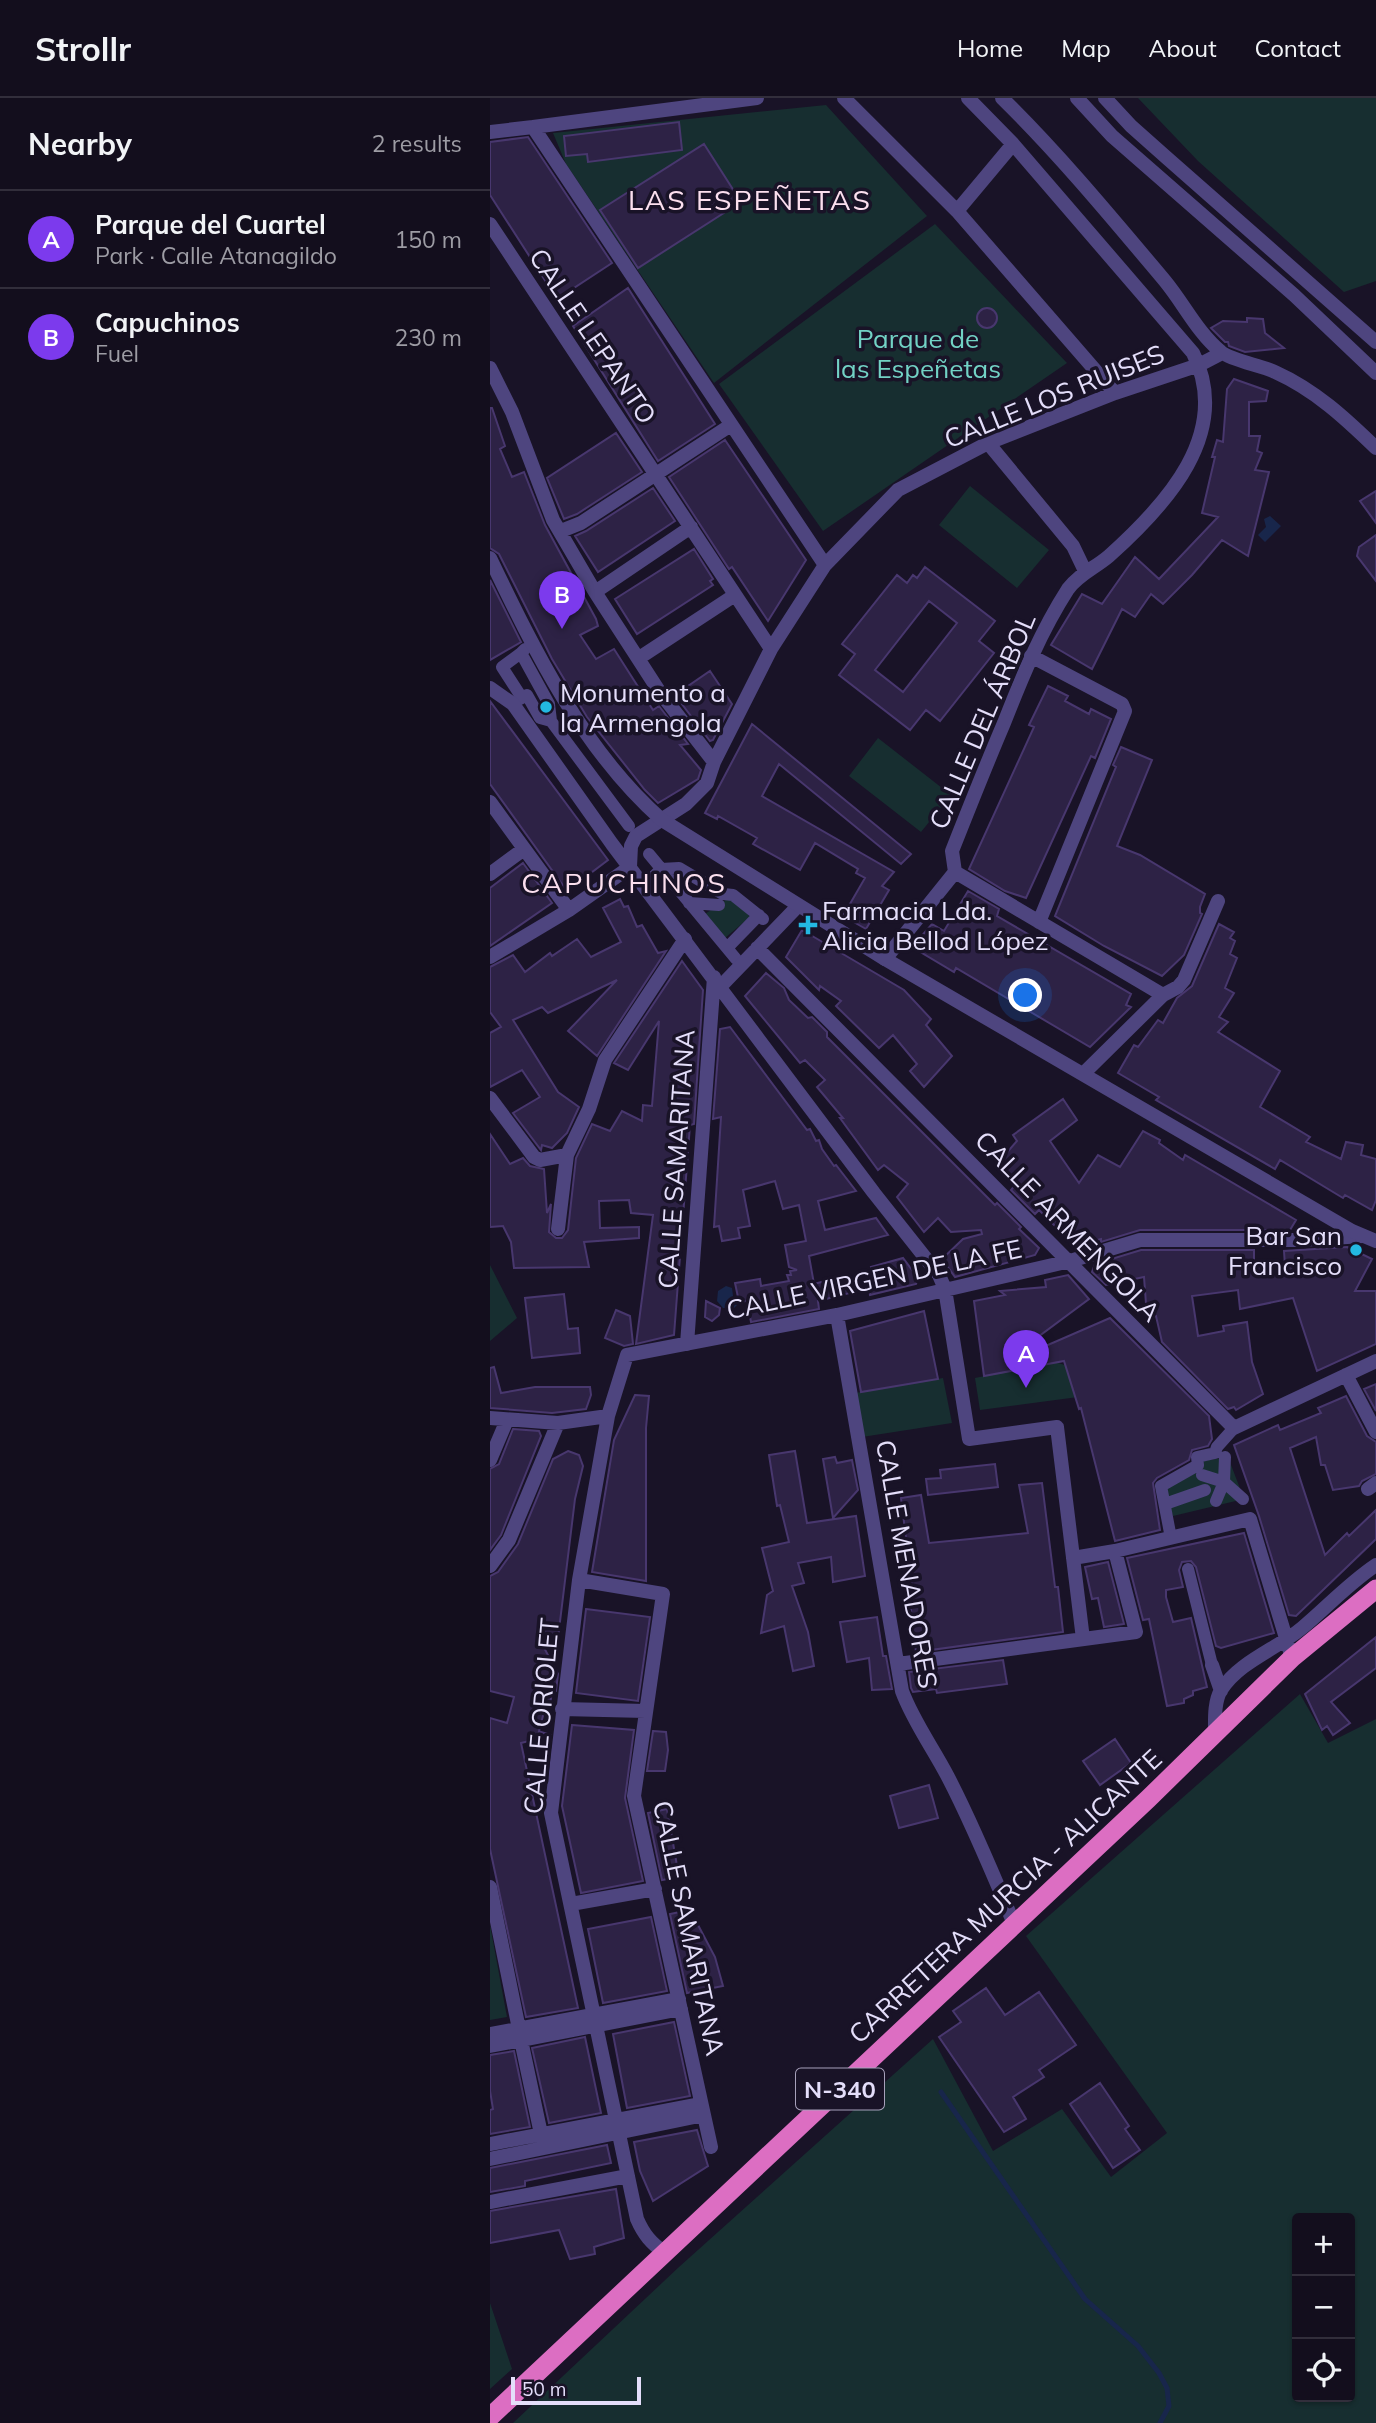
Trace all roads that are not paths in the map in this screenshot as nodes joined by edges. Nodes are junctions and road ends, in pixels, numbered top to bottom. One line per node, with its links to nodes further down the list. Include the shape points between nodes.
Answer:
1 (757, 98): 7 (street)
2 (844, 98): 10 (street)
3 (968, 98): 9 (street)
4 (1002, 98): 13 (street, via 1104,207)
5 (1077, 98): 16 (street, via 1112,136)
6 (1105, 98): 12 (street)
7 (533, 127): 8 (street); 18 (street)
8 (490, 132)
9 (1013, 144): 10 (street); 14 (street)
10 (957, 211): 17 (street)
11 (490, 224): 21 (street, CALLE LEPANTO)
12 (1376, 342)
13 (1222, 353): 14 (street, CALLE LOS RUISES); 20 (street, via 1301,384)
14 (1199, 365): 17 (street, CALLE LOS RUISES); 26 (street, CALLE DEL ÁRBOL, via 1206,399 1204,424 1188,464 1139,526)
15 (490, 368): 23 (street)
16 (1376, 373)
17 (1115, 393): 19 (street, CALLE LOS RUISES)
18 (731, 425): 21 (street); 25 (street)
19 (988, 443): 25 (street, CALLE LOS RUISES, via 898,490); 26 (street, via 1073,546)
20 (1376, 449)
21 (655, 474): 22 (street, CALLE LEPANTO); 23 (street, via 581,523)
22 (691, 527): 27 (street); 28 (street, CALLE LEPANTO)
23 (561, 531): 27 (street)
24 (490, 558): 40 (street, via 555,685 587,734)
25 (825, 565): 29 (street, CALLE LOS RUISES)
26 (1085, 571): 30 (street, CALLE DEL ÁRBOL, via 1068,590)
27 (595, 592): 31 (street)
28 (735, 595): 29 (street, CALLE LEPANTO); 31 (street)
29 (771, 649): 38 (street, CALLE LOS RUISES)
30 (1031, 656): 46 (street, CALLE DEL ÁRBOL, via 952,850); 54 (street, via 1122,704 1125,711)
31 (639, 659): 38 (street, via 672,711)
32 (533, 677): 33 (street); 33 (street, via 523,651 502,667); 35 (street)
33 (514, 686): 36 (street)
34 (490, 688): 44 (street, via 513,704)
35 (541, 690): 36 (street); 37 (street)
36 (523, 697): 37 (street, via 540,718)
37 (551, 721): 41 (street, via 626,822)
38 (714, 762): 40 (street, CALLE LOS RUISES, via 699,792)
39 (490, 802): 42 (street)
40 (662, 820): 44 (street, CALLE LOS RUISES, via 636,836); 52 (street)
41 (609, 830)
42 (524, 849): 47 (street); 53 (street)
43 (649, 855): 45 (street)
44 (630, 867): 53 (street); 55 (street)
45 (661, 869): 48 (street); 50 (street); 56 (street, via 687,867 761,917 741,929)
46 (955, 872): 54 (street); 60 (street, CALLE DEL ÁRBOL)
47 (490, 874)
48 (651, 879)
49 (1218, 901): 62 (street, via 1189,973 1178,987)
50 (689, 903): 51 (street); 56 (street)
51 (719, 905)
52 (797, 906): 57 (street); 60 (street)
53 (569, 910): 58 (street)
54 (1039, 922): 62 (street)
55 (685, 939): 61 (street); 65 (street, via 604,1060 589,1109)
56 (727, 948): 59 (street)
57 (757, 948): 61 (street); 68 (street, CALLE ARMENGOLA)
58 (490, 957)
59 (736, 958)
60 (885, 959): 63 (street)
61 (718, 982): 69 (street, via 928,1260); 71 (street, CALLE SAMARITANA)
62 (1163, 995): 63 (street)
63 (1084, 1073): 67 (street)
64 (490, 1098): 65 (street, via 534,1157)
65 (567, 1155): 66 (street)
66 (558, 1228)
67 (1370, 1238): 68 (street, CALLE VIRGEN DE LA FE, via 1140,1240)
68 (1070, 1261): 69 (street, CALLE VIRGEN DE LA FE); 78 (street, CALLE ARMENGOLA)
69 (945, 1289): 70 (street, CALLE VIRGEN DE LA FE); 88 (street, via 969,1438 1057,1427)
70 (837, 1315): 71 (street, CALLE VIRGEN DE LA FE); 96 (street, CALLE MENADORES)
71 (687, 1344): 74 (street, CALLE ORIOLET, via 627,1355)
72 (1376, 1361): 73 (street)
73 (1346, 1375): 78 (street); 79 (street)
74 (608, 1416): 77 (street); 92 (street, CALLE ORIOLET)
75 (490, 1418): 76 (street)
76 (507, 1420): 77 (street); 80 (street)
77 (558, 1423): 90 (street, via 509,1540)
78 (1234, 1428): 85 (street, via 1215,1453 1197,1457 1198,1465 1161,1486)
79 (1376, 1432)
80 (490, 1460)
81 (1198, 1477): 83 (street)
82 (1224, 1482): 82 (street, via 1225,1462 1202,1475); 83 (street); 83 (street, via 1214,1502); 84 (street)
83 (1199, 1492): 85 (street)
84 (1243, 1499)
85 (1166, 1510): 86 (street)
86 (1171, 1538): 87 (street); 95 (street, via 1250,1519)
87 (1115, 1551): 88 (street); 94 (street, via 1136,1632)
88 (1073, 1558): 94 (street)
89 (1376, 1565): 95 (street)
90 (490, 1566)
91 (1188, 1569): 97 (street)
92 (579, 1580): 99 (street, CALLE ORIOLET); 100 (street, CALLE SAMARITANA, via 663,1594)
93 (1376, 1589): 95 (highway, CARRETERA MURCIA - ALICANTE / N-340)
94 (1083, 1639): 96 (street)
95 (1289, 1648): 98 (street, via 1254,1659); 101 (highway, CARRETERA MURCIA - ALICANTE / N-340)
96 (898, 1664): 105 (street, CALLE MENADORES, via 902,1691 976,1832)
97 (1212, 1665): 98 (street)
98 (1221, 1691): 101 (street)
99 (562, 1709): 100 (street); 104 (street, CALLE ORIOLET, via 551,1813)
100 (646, 1712): 103 (street, CALLE SAMARITANA, via 634,1796)
101 (1215, 1732): 105 (highway, CARRETERA MURCIA - ALICANTE / N-340)
102 (490, 1887): 109 (street)
103 (654, 1889): 104 (street); 106 (street, CALLE SAMARITANA)
104 (571, 1904): 107 (street, CALLE ORIOLET)
105 (1014, 1924): 119 (highway, CARRETERA MURCIA - ALICANTE / N-340)
106 (680, 2004): 107 (street); 111 (street, CALLE SAMARITANA)
107 (595, 2020): 109 (street); 112 (street, CALLE ORIOLET)
108 (490, 2034): 109 (street)
109 (520, 2035): 110 (street); 113 (street)
110 (490, 2046)
111 (702, 2110): 112 (street); 115 (street, CALLE SAMARITANA)
112 (618, 2126): 113 (street); 116 (street); 117 (street, CALLE ORIOLET)
113 (541, 2134): 114 (street)
114 (490, 2144)
115 (711, 2147)
116 (490, 2159)
117 (628, 2176): 118 (street); 119 (street, CALLE ORIOLET, via 643,2233)
118 (490, 2202)
119 (665, 2253): 120 (highway, CARRETERA MURCIA - ALICANTE / N-340)
120 (490, 2417)

